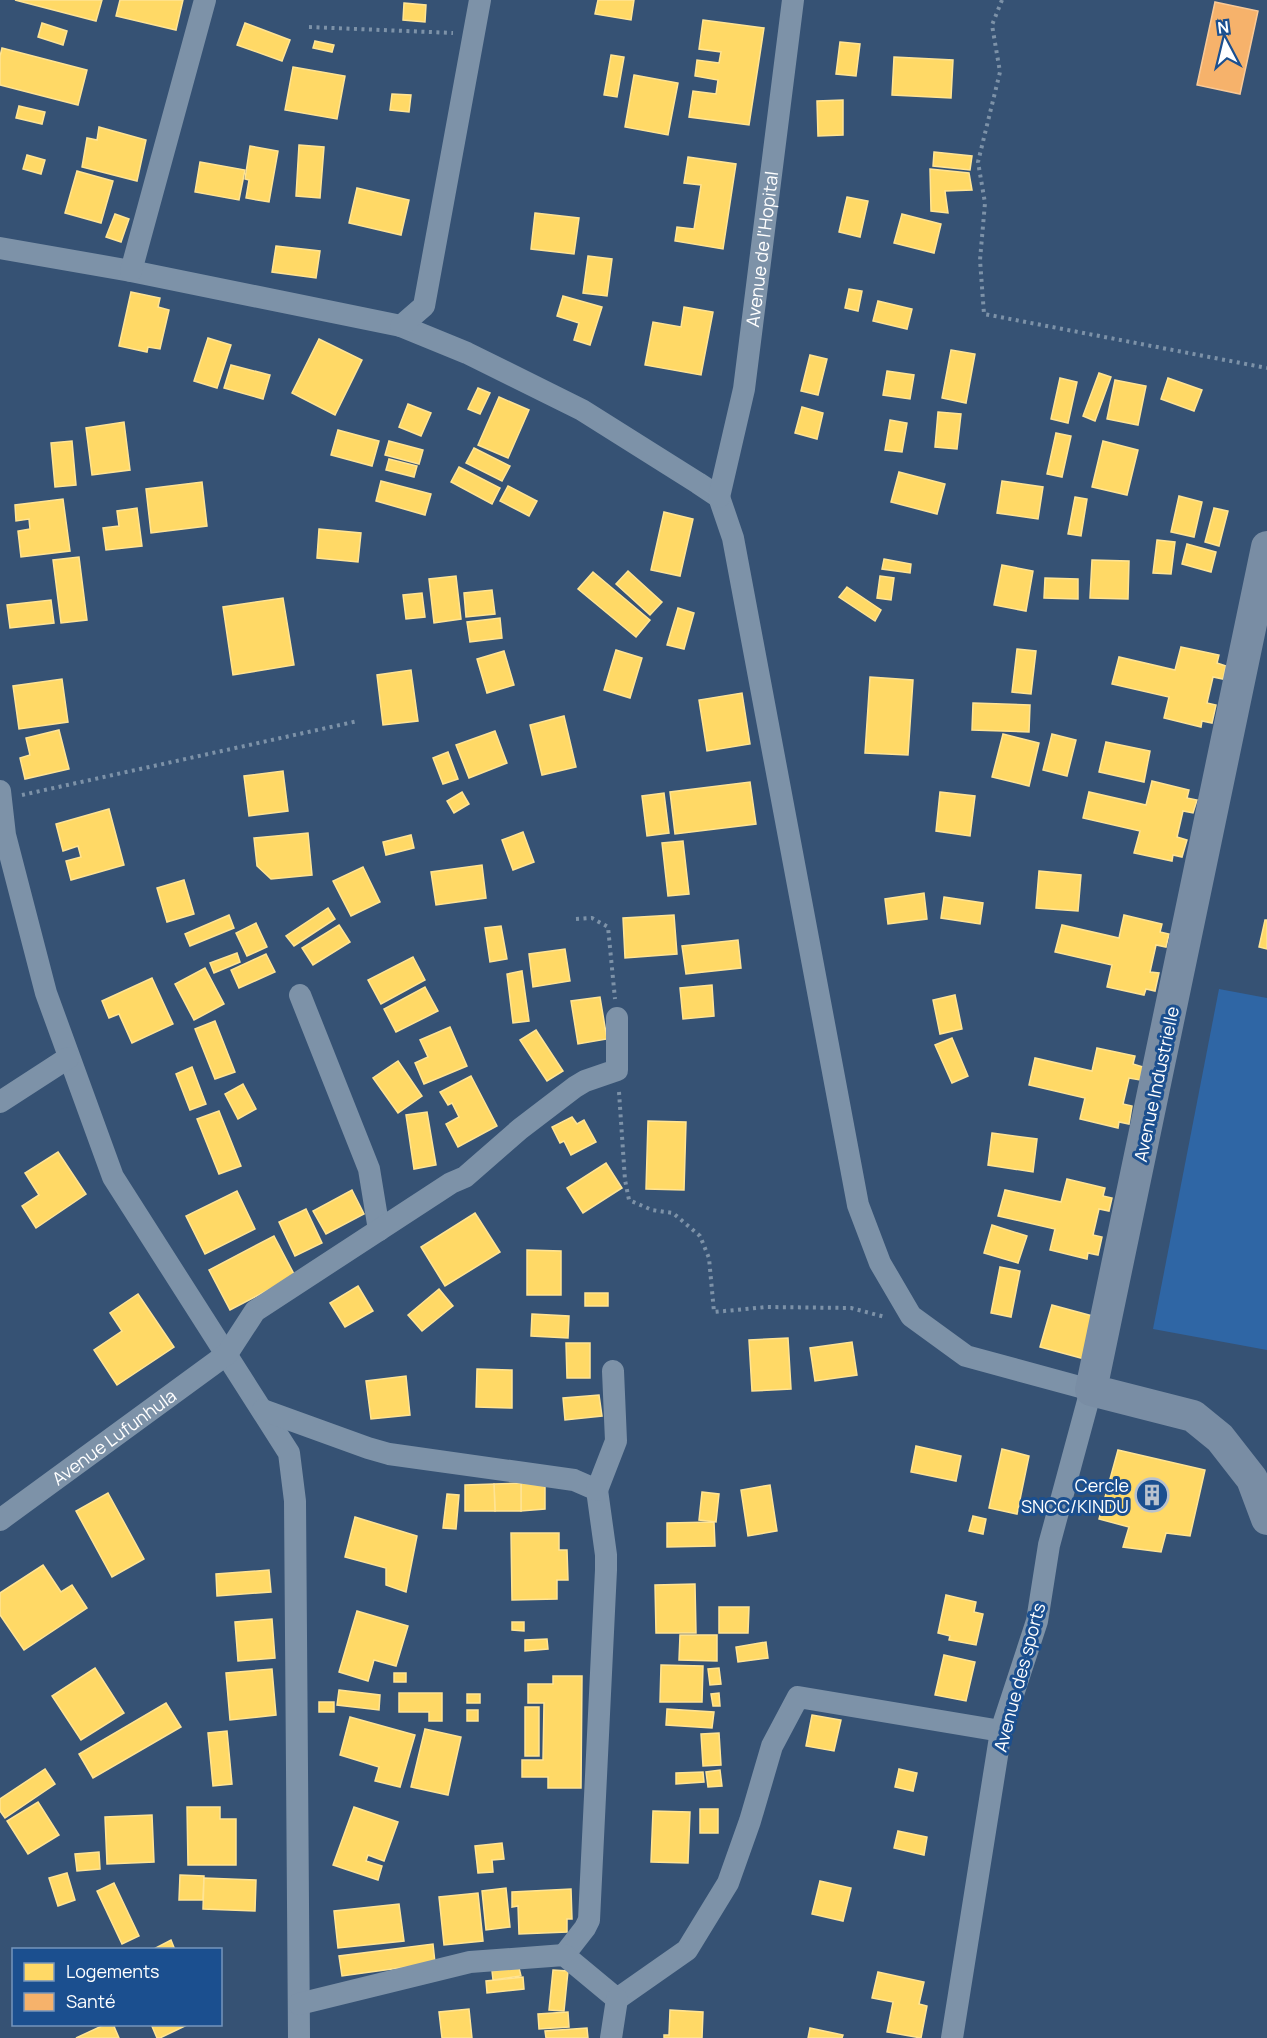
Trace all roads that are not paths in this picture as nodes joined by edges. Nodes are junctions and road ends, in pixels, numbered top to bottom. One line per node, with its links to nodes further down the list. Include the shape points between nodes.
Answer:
1 (205, 0): 5 (street)
2 (480, 0): 6 (street, via 424,306)
3 (793, 0): 7 (street, Avenue de l'Hopital, via 744,389)
4 (1, 250): 5 (street)
5 (130, 271): 6 (street)
6 (400, 326): 7 (street, via 467,352 582,410)
7 (719, 497): 17 (street, via 733,538 858,1205 880,1263 910,1316 966,1356)
8 (1267, 547): 17 (street, Avenue Industrielle)
9 (0, 795): 12 (street, via 5,836)
10 (300, 995): 14 (street, via 369,1169)
11 (617, 1018): 14 (street, via 617,1070 575,1087 465,1177)
12 (68, 1058): 13 (street); 15 (street, via 113,1178)
13 (0, 1102)
14 (379, 1230): 15 (street, via 255,1311)
15 (227, 1354): 18 (street); 21 (street, Avenue Lufunhula)
16 (613, 1371): 19 (street, via 616,1442)
17 (1091, 1390): 20 (street, via 1193,1416 1220,1438 1252,1479); 22 (street, Avenue des sports, via 1049,1545 1037,1621)
18 (263, 1410): 19 (street, via 389,1454 574,1480); 25 (street, via 289,1453 295,1501)
19 (597, 1490): 23 (street, via 606,1570 589,1920)
20 (1267, 1519)
21 (0, 1520)
22 (1001, 1731): 24 (street, via 798,1698 768,1755 728,1883 687,1950); 28 (street, Avenue des sports)
23 (564, 1955): 24 (street); 25 (street, via 470,1962)
24 (617, 1999): 27 (street)
25 (299, 2004): 26 (street)
26 (299, 2038)
27 (611, 2038)
28 (952, 2038)

